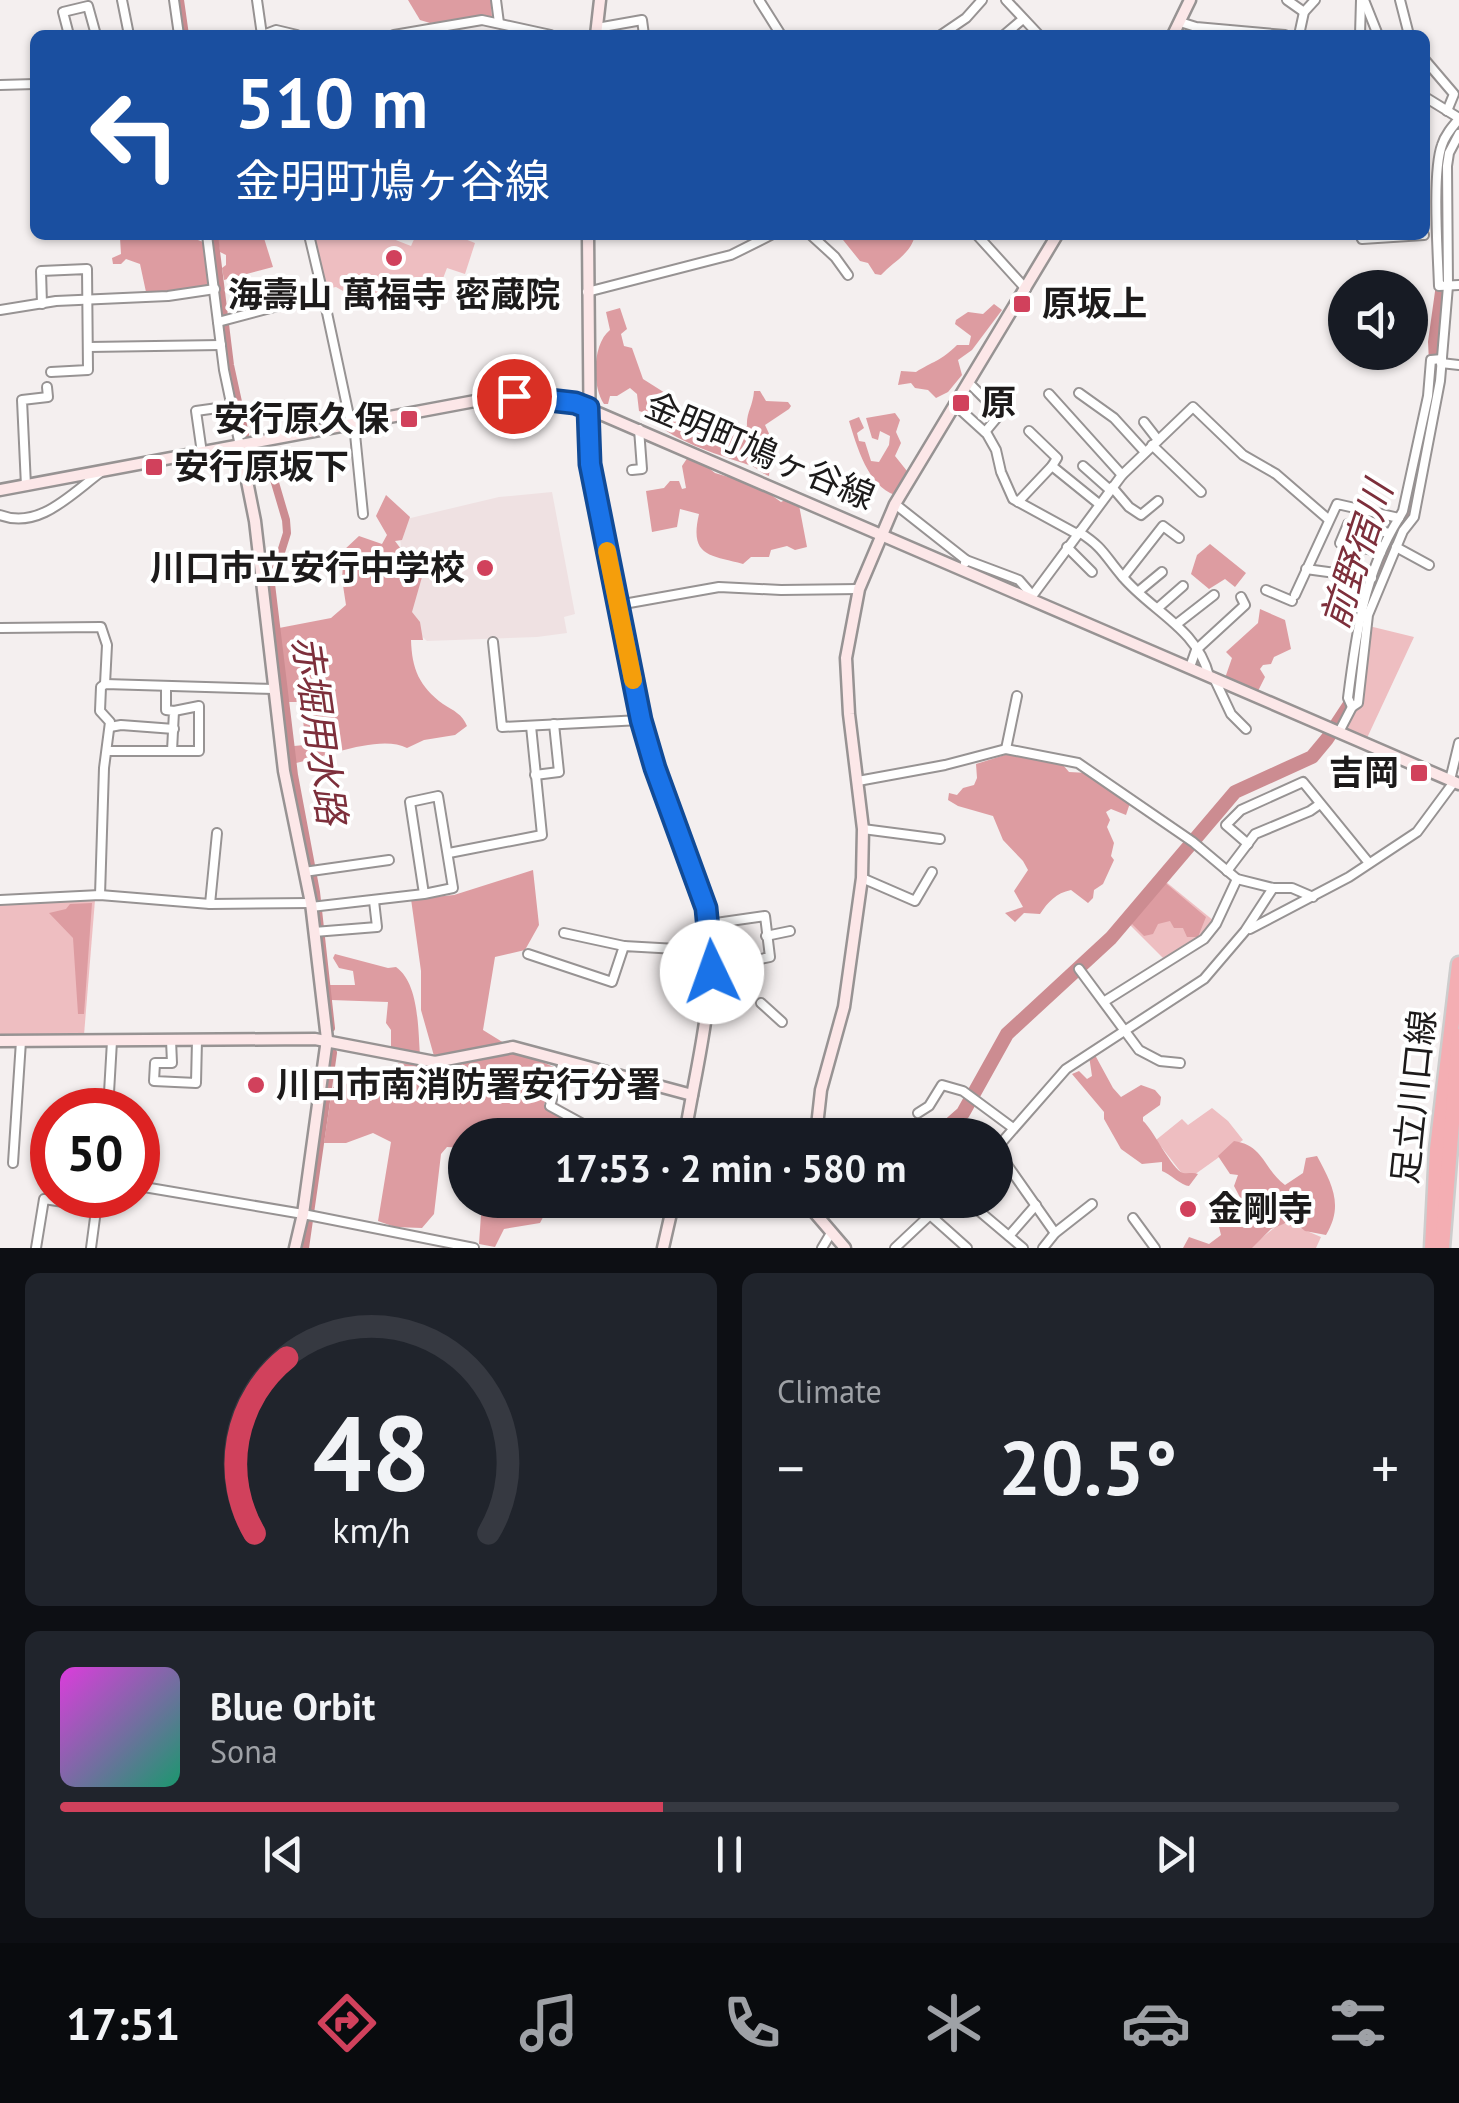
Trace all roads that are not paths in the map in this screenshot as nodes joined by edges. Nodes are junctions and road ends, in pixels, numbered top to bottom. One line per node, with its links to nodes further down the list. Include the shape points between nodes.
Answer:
1 (122, 0): 20 (street)
2 (174, 0): 21 (street)
3 (257, 0): 22 (street)
4 (496, 0): 16 (street)
5 (600, 0): 25 (main road)
6 (759, 0): 28 (street)
7 (982, 0): 29 (street)
8 (1006, 0): 15 (street)
9 (1190, 0): 17 (main road)
10 (1288, 0): 14 (street)
11 (1315, 0): 14 (street)
12 (1362, 0): 35 (street); 36 (street)
13 (1400, 0): 37 (street)
14 (1304, 12): 34 (street)
15 (1024, 19): 30 (street); 31 (street)
16 (499, 22): 23 (street); 24 (street)
17 (1180, 22): 32 (main road); 33 (street)
18 (68, 30): 19 (street, via 63,12 88,6)
19 (95, 30)
20 (128, 30)
21 (178, 30)
22 (261, 30)
23 (439, 30)
24 (531, 30)
25 (596, 30)
26 (604, 30): 27 (street, via 642,20)
27 (643, 30)
28 (778, 30)
29 (948, 30)
30 (1010, 30)
31 (1034, 30)
32 (1176, 30)
33 (1225, 30)
34 (1300, 30)
35 (1360, 30)
36 (1376, 30)
37 (1408, 30)
38 (1430, 66): 42 (street, via 1454,94)
39 (30, 84): 40 (street)
40 (0, 85)
41 (1430, 100): 42 (street)
42 (1447, 112): 43 (street)
43 (1459, 118): 46 (street, via 1439,154)
44 (1459, 134): 46 (street, via 1449,152)
45 (1459, 233): 46 (street)
46 (1443, 234): 47 (street); 57 (street, via 1439,286)
47 (1430, 235)
48 (207, 240): 59 (street)
49 (311, 240): 61 (street)
50 (588, 240): 60 (main road)
51 (757, 240): 60 (street, via 731,255)
52 (816, 240): 55 (street)
53 (982, 240): 58 (street)
54 (1055, 240): 58 (main road)
55 (848, 275)
56 (1459, 285): 57 (street)
57 (1448, 286): 68 (street)
58 (1026, 288): 71 (main road)
59 (215, 289): 62 (street); 65 (street)
60 (587, 292): 77 (main road)
61 (323, 294): 65 (street); 79 (street)
62 (89, 298): 63 (street); 63 (street, via 87,269 41,271); 67 (street)
63 (42, 304): 64 (street)
64 (0, 310)
65 (218, 322): 66 (street)
66 (221, 345): 67 (street); 76 (street)
67 (89, 348): 70 (street, via 88,370)
68 (1442, 361): 69 (street); 90 (street, via 1431,360); 92 (street)
69 (1459, 365)
70 (50, 372)
71 (968, 382): 75 (main road); 82 (street, via 1000,414)
72 (47, 386): 93 (street, via 48,397 22,400)
73 (1049, 394): 91 (street)
74 (1079, 394): 84 (street)
75 (954, 404): 82 (street); 99 (main road)
76 (232, 406): 83 (street); 85 (street, via 196,411)
77 (588, 408): 79 (main road, 金明町鳩ヶ谷線, via 514,396); 80 (main road, 金明町鳩ヶ谷線); 127 (main road, via 590,464)
78 (1144, 422): 84 (street)
79 (352, 425): 83 (main road, 金明町鳩ヶ谷線); 102 (street)
80 (639, 428): 88 (street, via 642,469); 106 (main road, 金明町鳩ヶ谷線)
81 (1029, 431): 86 (street, via 1057,458)
82 (984, 432): 98 (street)
83 (240, 446): 85 (main road, 金明町鳩ヶ谷線); 137 (main road)
84 (1152, 446): 91 (street); 96 (street); 104 (street, via 1193,407 1243,455)
85 (202, 453): 89 (main road, 金明町鳩ヶ谷線)
86 (1052, 466): 98 (street); 100 (street)
87 (1082, 466): 94 (street)
88 (632, 470)
89 (100, 472): 93 (main road, 金明町鳩ヶ谷線); 101 (street, via 29,520)
90 (1412, 472): 92 (street); 103 (street)
91 (1122, 475): 94 (street)
92 (1423, 475): 110 (street, via 1414,517)
93 (26, 486): 95 (main road, 金明町鳩ヶ谷線)
94 (1111, 488): 97 (street, via 1141,515); 100 (street)
95 (0, 490)
96 (1201, 492)
97 (1158, 501)
98 (1018, 502): 105 (street)
99 (895, 504): 106 (main road); 112 (street)
100 (1099, 504): 105 (street)
101 (0, 514)
102 (363, 514)
103 (1399, 518): 104 (street, via 1337,504); 107 (street)
104 (1328, 519): 114 (street)
105 (1078, 533): 109 (street); 118 (street, via 1102,546)
106 (881, 534): 112 (main road, 金明町鳩ヶ谷線); 121 (main road)
107 (1389, 534): 111 (street); 111 (street, via 1348,524 1340,542)
108 (1179, 538): 118 (street, via 1163,526)
109 (1067, 547): 115 (street); 125 (street)
110 (1396, 548): 113 (street); 119 (street)
111 (1381, 552): 117 (street)
112 (964, 564): 125 (main road, 金明町鳩ヶ谷線)
113 (1429, 564)
114 (1306, 569): 117 (street); 122 (street, via 1293,598)
115 (1092, 572)
116 (1162, 572): 123 (street)
117 (1370, 577): 119 (street); 139 (street, via 1354,642)
118 (1122, 578): 123 (street)
119 (1381, 581): 139 (street, via 1365,628 1358,703)
120 (1184, 586): 128 (street)
121 (859, 589): 127 (street, via 720,586); 153 (main road, via 846,658)
122 (1266, 590)
123 (1139, 591): 128 (street)
124 (1214, 594): 129 (street)
125 (1031, 597): 133 (main road, 金明町鳩ヶ谷線)
126 (1240, 598): 132 (street, via 1245,605)
127 (618, 604): 141 (main road)
128 (1159, 607): 129 (street)
129 (1178, 623): 132 (street)
130 (0, 628): 135 (street, via 101,627 107,645)
131 (494, 642): 143 (street, via 502,726)
132 (1196, 650): 133 (street); 134 (street)
133 (1190, 668): 134 (main road, 金明町鳩ヶ谷線)
134 (1211, 677): 146 (street); 147 (main road, 金明町鳩ヶ谷線)
135 (104, 684): 136 (street); 144 (street, via 100,711)
136 (166, 686): 137 (street); 140 (street, via 166,710)
137 (275, 689): 163 (main road)
138 (1017, 696): 149 (street)
139 (1352, 708): 147 (street)
140 (174, 711): 145 (street); 151 (street, via 199,706 199,751)
141 (641, 720): 142 (street); 176 (main road)
142 (554, 724): 143 (street); 152 (street, via 559,772)
143 (530, 726): 152 (street)
144 (110, 728): 145 (street); 150 (street)
145 (174, 729): 151 (street)
146 (1246, 729)
147 (1339, 732): 154 (main road, 金明町鳩ヶ谷線)
148 (1459, 743): 154 (street)
149 (1006, 749): 153 (street); 165 (street, via 1078,762)
150 (107, 751): 151 (street); 170 (street)
151 (172, 751)
152 (535, 776): 160 (street, via 542,835)
153 (858, 781): 156 (main road)
154 (1454, 782): 162 (street, via 1417,832)
155 (1320, 804): 159 (street, via 1255,834); 159 (street, via 1303,782 1240,810 1226,825); 162 (street)
156 (863, 828): 158 (street); 166 (main road)
157 (217, 833): 174 (street)
158 (940, 839)
159 (1248, 844): 165 (street)
160 (449, 853): 169 (street, via 453,888); 169 (street, via 438,796 410,802)
161 (389, 860): 163 (street)
162 (1369, 862): 171 (street)
163 (304, 872): 175 (main road)
164 (932, 872): 166 (street, via 915,900)
165 (1228, 872): 167 (street)
166 (862, 878): 207 (main road, via 844,1007)
167 (1237, 880): 168 (street); 188 (street, via 1204,939)
168 (1273, 888): 171 (street); 178 (street)
169 (424, 894): 173 (street)
170 (100, 895): 172 (street); 174 (street)
171 (1313, 897): 178 (street)
172 (0, 900)
173 (374, 901): 175 (street); 179 (street, via 377,928)
174 (210, 904): 175 (street)
175 (311, 905): 179 (main road)
176 (709, 924): 181 (street, via 765,916); 185 (main road)
177 (790, 931): 181 (street)
178 (1245, 931): 191 (street, via 1195,987)
179 (314, 932): 193 (main road)
180 (564, 932): 182 (street)
181 (766, 936): 185 (street, via 770,957 728,966)
182 (624, 946): 184 (street, via 612,982); 185 (street)
183 (1459, 952): 239 (main road, 足立川口線)
184 (528, 954)
185 (712, 956): 203 (main road)
186 (1459, 964): 239 (highway)
187 (1080, 970): 188 (street)
188 (1105, 1001): 191 (street)
189 (761, 1003): 190 (street)
190 (782, 1022)
191 (1126, 1030): 201 (street, via 1147,1055); 209 (street, via 1066,1070)
192 (1459, 1036): 240 (highway)
193 (327, 1039): 195 (main road); 200 (main road, via 418,1060 448,1061 513,1047); 215 (main road)
194 (172, 1040): 195 (main road); 195 (street, via 172,1063 155,1063 154,1081 196,1083); 197 (main road)
195 (196, 1040)
196 (20, 1041): 197 (main road); 198 (main road); 210 (street)
197 (112, 1041): 202 (street)
198 (0, 1042)
199 (1459, 1060): 240 (main road, 足立川口線)
200 (563, 1062): 203 (main road); 205 (street, via 550,1106)
201 (1180, 1063)
202 (109, 1088)
203 (692, 1095): 206 (main road)
204 (918, 1113): 208 (street, via 942,1084 964,1091)
205 (572, 1118)
206 (688, 1118)
207 (818, 1118)
208 (1000, 1118)
209 (1013, 1128)
210 (13, 1163)
211 (1013, 1174): 214 (street)
212 (160, 1190): 215 (street)
213 (1092, 1204): 225 (street)
214 (1036, 1205): 225 (street); 226 (street)
215 (303, 1214): 230 (main road); 231 (street)
216 (41, 1218): 228 (street)
217 (95, 1218): 229 (street)
218 (670, 1218): 232 (main road)
219 (822, 1218): 224 (main road)
220 (927, 1218): 227 (street)
221 (933, 1218): 235 (street)
222 (988, 1218): 226 (street)
223 (1133, 1218): 238 (street)
224 (832, 1233): 233 (street); 234 (main road)
225 (1055, 1233): 237 (street)
226 (1009, 1236): 236 (street)
227 (900, 1246)
228 (36, 1248)
229 (91, 1248)
230 (295, 1248)
231 (474, 1248)
232 (663, 1248)
233 (822, 1248)
234 (845, 1248)
235 (967, 1248)
236 (1023, 1248)
237 (1043, 1248)
238 (1155, 1248)
239 (1430, 1248)
240 (1444, 1248)

